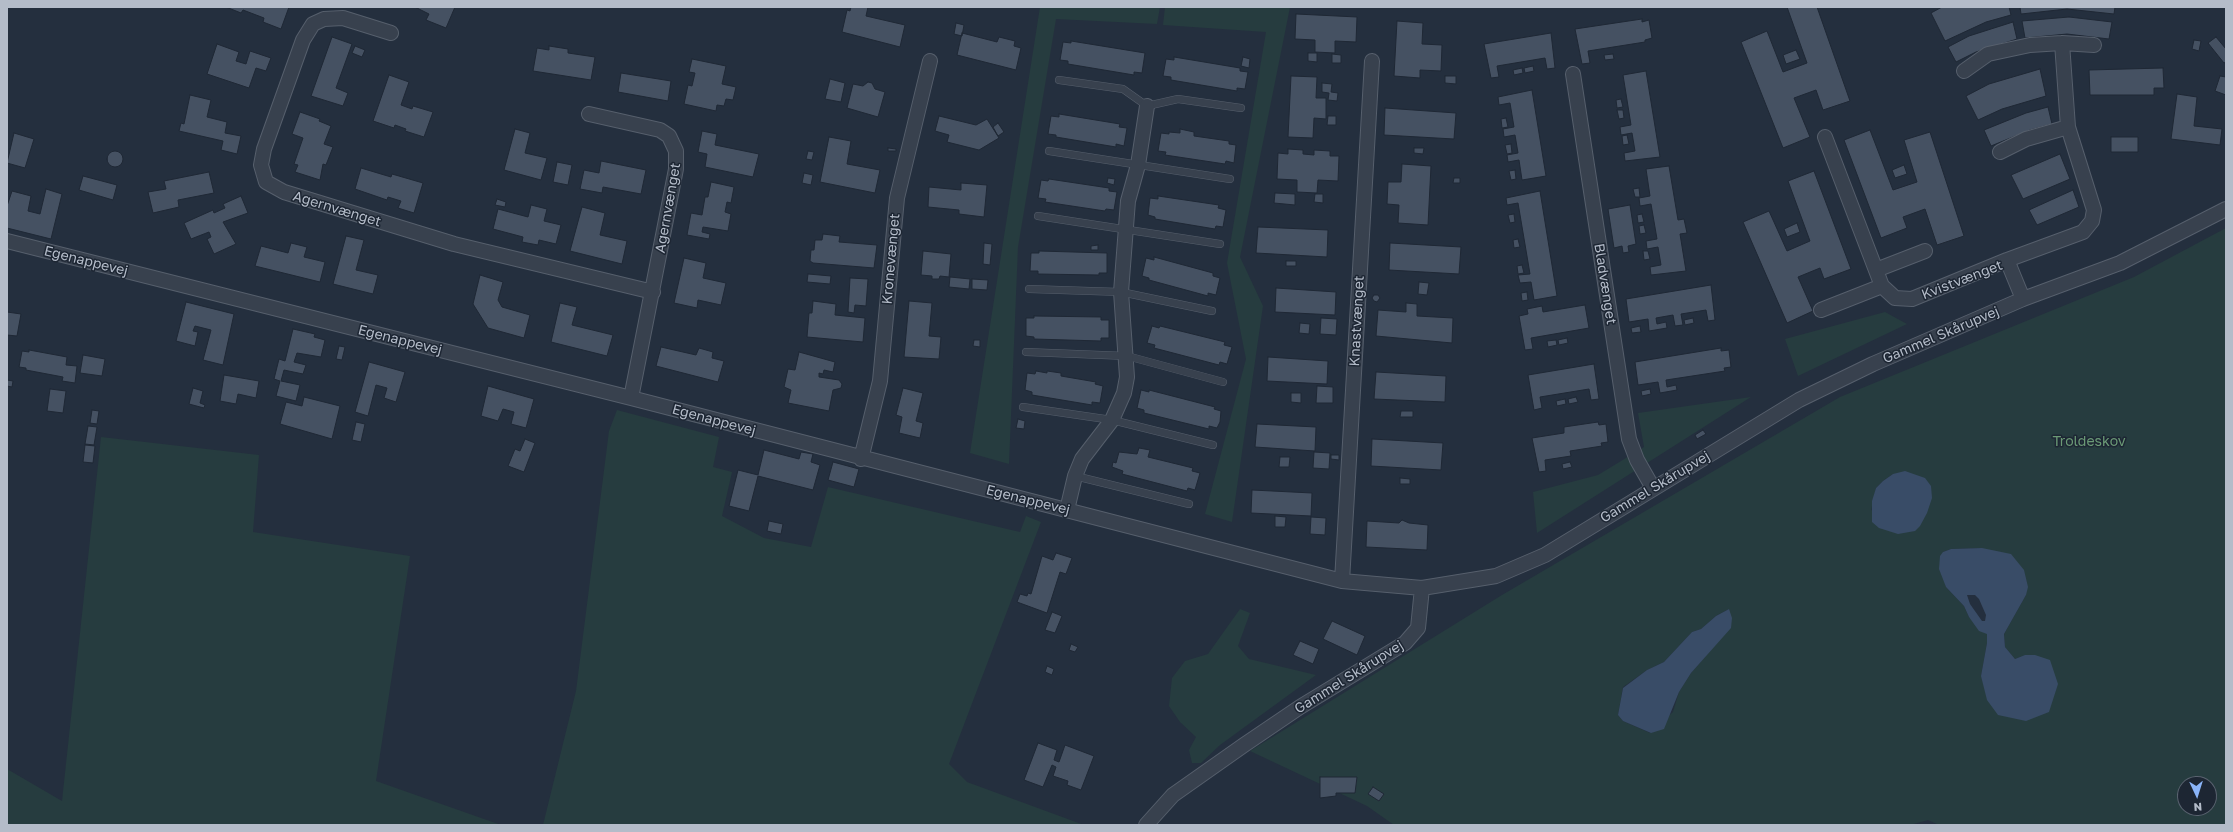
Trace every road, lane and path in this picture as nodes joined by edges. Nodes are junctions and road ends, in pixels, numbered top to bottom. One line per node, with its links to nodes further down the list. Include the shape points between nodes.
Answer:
1 (391, 33): 28 (street, Agernvænget, via 343,18 324,19 313,24 303,40 264,149 261,165 266,182 284,192 454,244)
2 (2062, 44): 3 (street); 6 (street, via 2030,45 1988,54); 12 (street)
3 (2094, 45)
4 (1372, 60): 45 (street, Knastvænget)
5 (930, 61): 40 (street, Kronevænget, via 897,198 880,381)
6 (1964, 72)
7 (1573, 74): 42 (street, Bladvænget, via 1629,439 1637,460)
8 (1059, 80): 9 (lane, via 1123,89)
9 (1147, 106): 10 (lane, via 1178,99); 16 (street)
10 (1241, 108)
11 (589, 114): 28 (street, Agernvænget, via 660,130 668,136 676,151 676,169)
12 (2068, 127): 15 (street, via 2026,139); 24 (street, via 2094,210 2092,221 2083,232)
13 (1826, 137): 25 (street)
14 (1049, 151): 16 (lane)
15 (2000, 152)
16 (1138, 165): 17 (lane); 20 (street, via 1128,201)
17 (1230, 179)
18 (2226, 209): 30 (street, Gammel Skårupvej, via 2120,263)
19 (1038, 216): 20 (lane)
20 (1127, 229): 22 (lane); 29 (street)
21 (7, 241): 36 (street, Egenappevej)
22 (1220, 244)
23 (1925, 251): 25 (street)
24 (2007, 260): 26 (street, Kvistvænget, via 1912,299 1896,298); 30 (street, Kvistvænget)
25 (1876, 270): 26 (street)
26 (1882, 286): 31 (street)
27 (1029, 289): 29 (lane)
28 (653, 292): 36 (street, Agernvænget)
29 (1121, 292): 32 (lane); 34 (street)
30 (2023, 299): 42 (street, Gammel Skårupvej, via 1873,364 1799,400)
31 (1822, 310)
32 (1212, 311)
33 (1026, 352): 34 (lane)
34 (1127, 356): 35 (lane); 38 (street, via 1124,393)
35 (1223, 382)
36 (631, 398): 40 (street, Egenappevej)
37 (1023, 407): 38 (lane)
38 (1112, 420): 39 (lane); 41 (street, via 1082,459)
39 (1213, 445)
40 (861, 459): 44 (street, Egenappevej)
41 (1075, 476): 43 (lane); 44 (street)
42 (1653, 488): 46 (street, Gammel Skårupvej, via 1545,555 1496,576)
43 (1189, 504)
44 (1067, 510): 45 (street, Egenappevej)
45 (1342, 581): 46 (street, Egenappevej)
46 (1422, 588): 47 (street, Gammel Skårupvej, via 1418,628 1405,644 1300,707 1238,749 1173,795)
47 (1146, 825)

